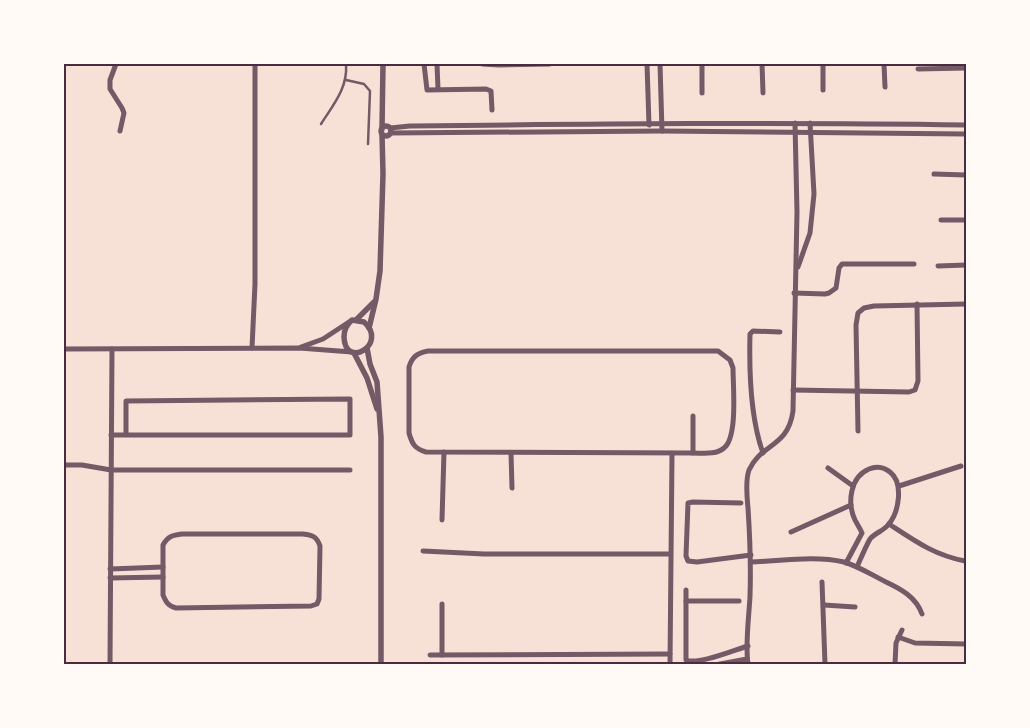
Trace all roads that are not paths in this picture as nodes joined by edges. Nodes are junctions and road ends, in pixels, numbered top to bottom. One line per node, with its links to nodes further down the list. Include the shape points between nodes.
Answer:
1 (116, 64): 30 (street, via 110,90 124,113)
2 (255, 64): 53 (street)
3 (346, 64): 17 (lane)
4 (383, 64): 31 (street)
5 (424, 64): 19 (street, via 428,90)
6 (437, 64): 19 (street)
7 (482, 64): 8 (street)
8 (550, 64)
9 (647, 64): 24 (street)
10 (660, 64): 25 (street)
11 (702, 64): 21 (street)
12 (762, 64): 22 (street)
13 (823, 64): 20 (street)
14 (884, 64): 18 (street)
15 (966, 68): 16 (street)
16 (918, 69)
17 (346, 80): 28 (lane); 37 (lane, via 364,84 370,91)
18 (885, 87)
19 (438, 89): 23 (street, via 486,89 492,95)
20 (823, 90)
21 (702, 93)
22 (762, 93)
23 (492, 110)
24 (648, 123): 25 (street); 31 (street, via 410,126); 32 (street)
25 (662, 123): 26 (street); 33 (street)
26 (795, 123): 27 (street); 34 (street)
27 (810, 123): 29 (street); 35 (street)
28 (320, 124)
29 (966, 126)
30 (120, 131)
31 (386, 131): 32 (street); 47 (street)
32 (649, 131): 33 (street)
33 (662, 131): 34 (street)
34 (796, 132): 35 (street); 45 (street)
35 (810, 132): 36 (street); 45 (street, via 814,194 810,233)
36 (966, 134)
37 (368, 144)
38 (934, 174): 39 (street)
39 (966, 175)
40 (941, 220): 41 (street)
41 (966, 220)
42 (914, 264): 46 (street, via 842,264 836,288 830,293)
43 (966, 265): 44 (street)
44 (938, 266)
45 (796, 270): 46 (street)
46 (794, 293): 59 (street)
47 (376, 299): 50 (street); 51 (street)
48 (917, 304): 49 (street); 60 (street, via 874,306 858,313); 60 (street, via 918,381 915,390)
49 (966, 304)
50 (353, 320): 51 (street, via 364,322); 54 (street, via 323,339); 58 (street, via 344,330 344,335 346,346)
51 (369, 328): 55 (street, via 371,336)
52 (780, 332): 69 (street, via 753,331 750,334 756,430)
53 (252, 348): 54 (street); 57 (street)
54 (298, 348): 58 (street)
55 (367, 348): 58 (street); 61 (street, via 377,382)
56 (64, 349): 57 (street)
57 (112, 349): 65 (street)
58 (353, 352): 61 (street, via 367,378)
59 (793, 390): 60 (street); 69 (street, via 793,411 786,435)
60 (858, 392): 63 (street)
61 (378, 414): 114 (street, via 382,493)
62 (693, 416): 68 (street)
63 (858, 432)
64 (126, 434): 64 (street, via 350,435 350,399 126,401); 65 (street)
65 (111, 435): 74 (street)
66 (444, 452): 67 (street); 68 (street, via 426,452 411,442 409,367 414,356 421,353 718,352 730,360 733,368 732,431 724,449 716,453); 81 (street)
67 (511, 452): 70 (street); 78 (street)
68 (693, 453): 70 (street)
69 (763, 453): 87 (street, via 748,474)
70 (672, 454): 86 (street)
71 (64, 464): 74 (street)
72 (961, 466): 77 (street)
73 (828, 468): 76 (street)
74 (111, 470): 75 (street); 94 (street)
75 (350, 470)
76 (854, 486): 77 (street, via 859,476 874,467 892,473); 80 (street)
77 (898, 486): 82 (street, via 896,506)
78 (512, 488)
79 (741, 503): 87 (street, via 688,503 687,559 697,562)
80 (851, 505): 83 (street); 85 (street, via 862,533)
81 (442, 520)
82 (889, 524): 88 (street, via 871,538); 89 (street, via 937,554)
83 (791, 532)
84 (423, 551): 86 (street)
85 (853, 551): 88 (street); 91 (street)
86 (670, 554): 109 (street)
87 (751, 555): 90 (street)
88 (862, 556): 93 (street)
89 (965, 561)
90 (751, 562): 91 (street, via 810,560); 108 (street)
91 (846, 563): 93 (street)
92 (162, 567): 94 (street); 95 (street); 95 (street, via 163,545 171,535 303,534 313,535 320,546 319,599 311,606 176,608 166,602)
93 (857, 567): 104 (street, via 911,597)
94 (110, 568): 96 (street)
95 (162, 577): 96 (street)
96 (110, 578): 113 (street)
97 (822, 582): 102 (street)
98 (686, 590): 99 (street)
99 (686, 601): 100 (street); 108 (street, via 686,660 699,661)
100 (739, 602)
101 (442, 604): 111 (street)
102 (824, 605): 103 (street); 117 (street)
103 (855, 607)
104 (922, 614)
105 (902, 630): 106 (street)
106 (898, 637): 107 (street, via 915,643); 118 (street)
107 (966, 644)
108 (748, 646): 112 (street)
109 (670, 654): 111 (street); 115 (street)
110 (430, 655): 111 (street)
111 (442, 655)
112 (748, 662): 116 (street)
113 (110, 664)
114 (381, 664)
115 (670, 664)
116 (720, 664)
117 (825, 664)
118 (895, 664)

